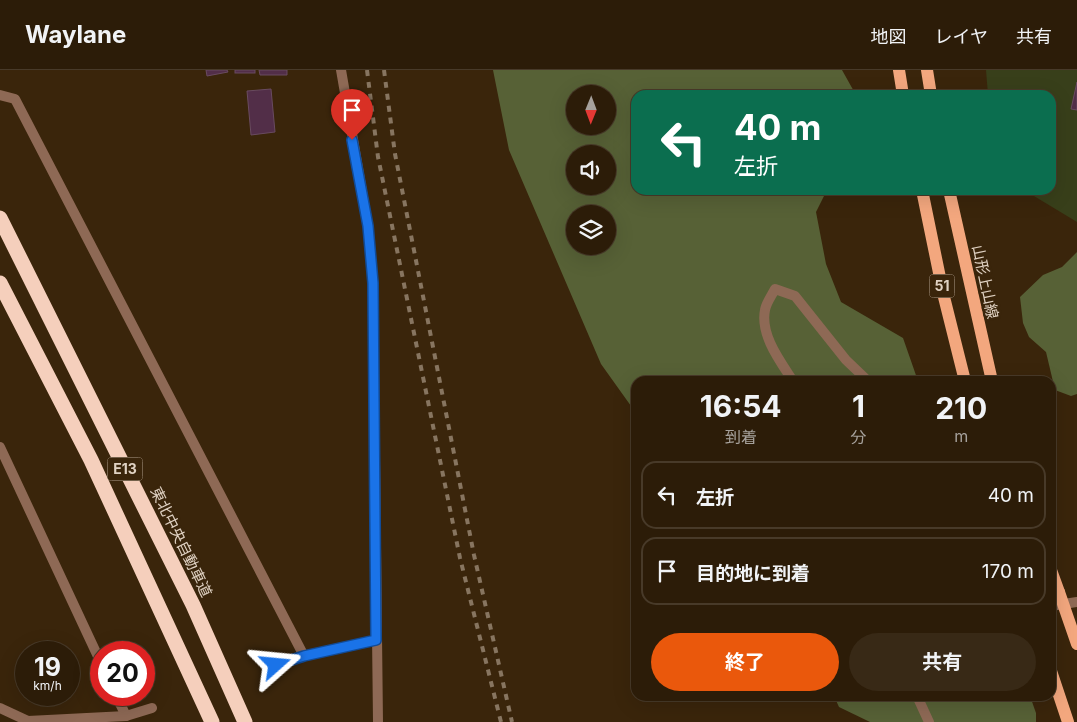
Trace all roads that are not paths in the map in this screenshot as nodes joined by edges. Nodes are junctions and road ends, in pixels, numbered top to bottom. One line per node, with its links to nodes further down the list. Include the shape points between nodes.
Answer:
1 (341, 70): 19 (street, via 368,226 373,283)
2 (899, 70): 4 (main road)
3 (927, 70): 5 (main road)
4 (902, 90)
5 (930, 90)
6 (0, 95): 22 (street, via 15,100)
7 (923, 195): 13 (main road, 51)
8 (950, 195): 14 (main road, 山形上山線 / 51)
9 (0, 218): 31 (highway, 東北中央自動車道 / E13, via 193,605)
10 (0, 283): 30 (highway, E13, via 91,460)
11 (790, 376): 12 (street, via 774,351 764,326 765,308 776,289 795,296)
12 (863, 376)
13 (965, 376)
14 (991, 376)
15 (0, 447): 20 (street)
16 (1056, 584): 21 (main road, bridge)
17 (1077, 602): 18 (street)
18 (1056, 605)
19 (376, 640): 22 (street); 32 (street)
20 (91, 641)
21 (1077, 644)
22 (304, 656): 23 (street)
23 (276, 665)
24 (1056, 686): 34 (main road)
25 (919, 701): 33 (street)
26 (121, 706): 29 (street)
27 (0, 708): 29 (street, via 28,721)
28 (152, 708): 29 (street)
29 (126, 716)
30 (212, 722)
31 (245, 722)
32 (378, 722)
33 (929, 722)
34 (1068, 722)

